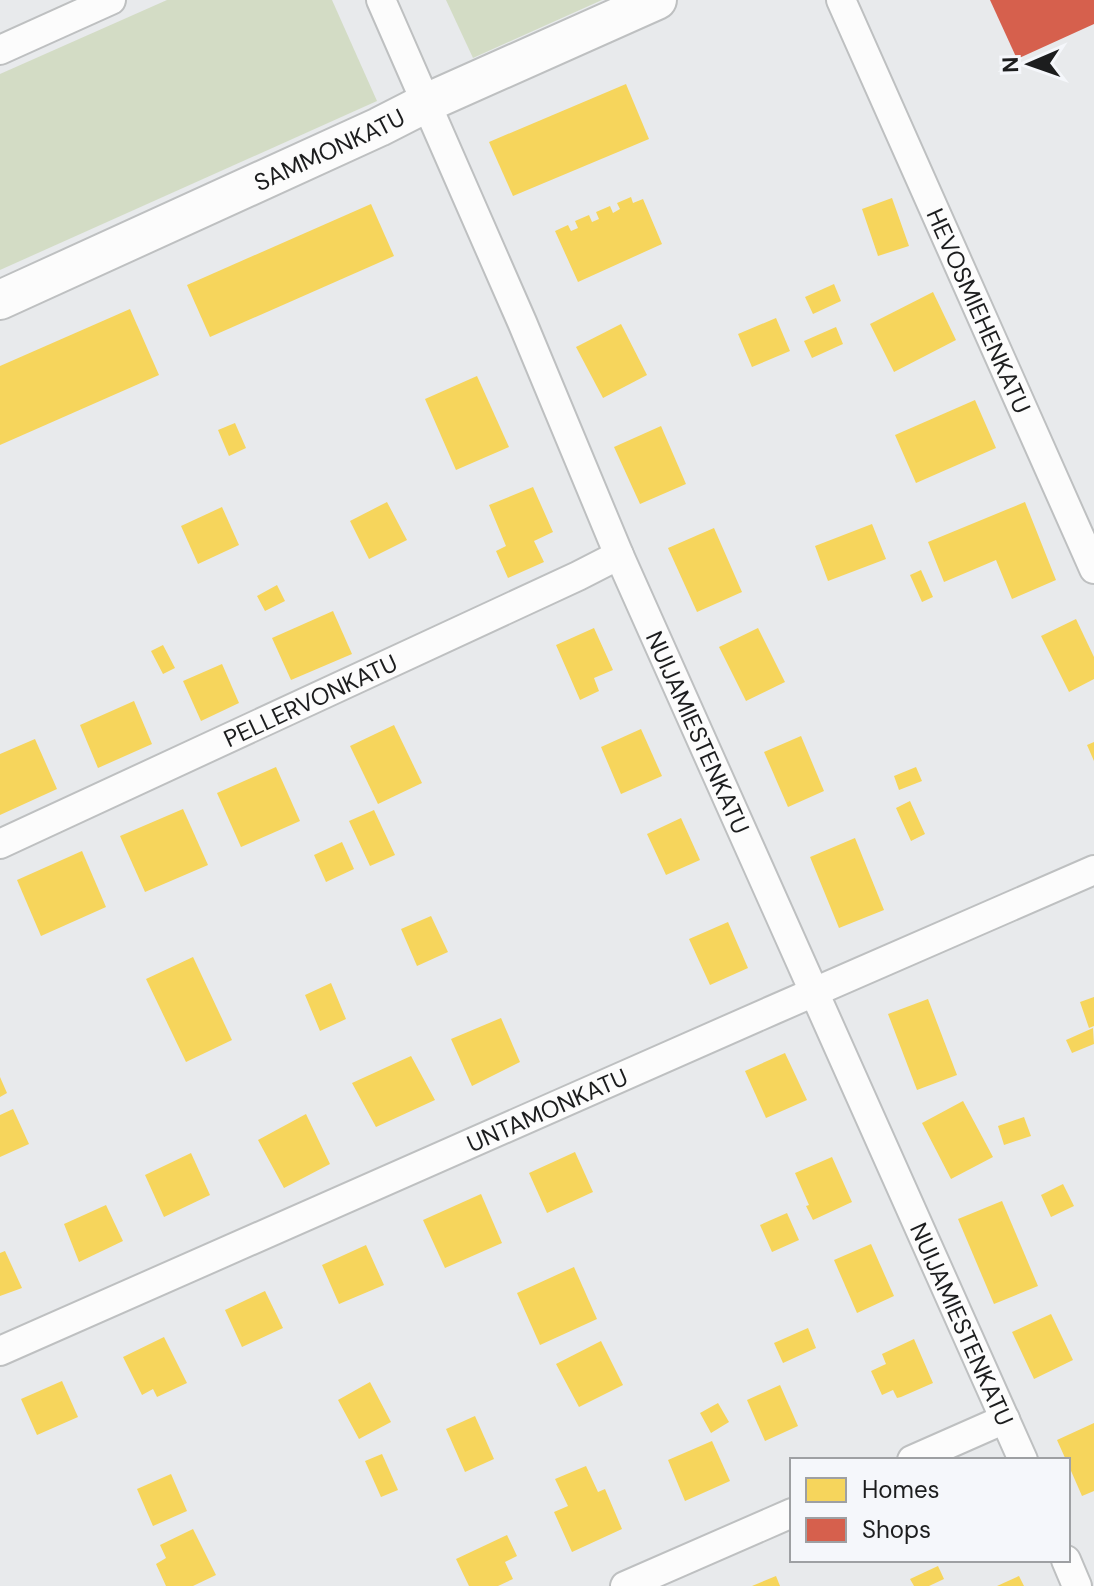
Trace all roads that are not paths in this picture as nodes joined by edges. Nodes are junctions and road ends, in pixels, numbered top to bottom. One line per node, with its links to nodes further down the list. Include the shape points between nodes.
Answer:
1 (111, 0): 5 (street)
2 (381, 0): 6 (street, NUIJAMIESTENKATU)
3 (657, 0): 6 (street, SAMMONKATU)
4 (841, 0): 9 (street, HEVOSMIEHENKATU)
5 (0, 50)
6 (426, 103): 7 (street, SAMMONKATU); 8 (street, NUIJAMIESTENKATU)
7 (0, 300)
8 (619, 555): 10 (street, PELLERVONKATU); 12 (street, NUIJAMIESTENKATU)
9 (1094, 569)
10 (0, 844)
11 (1094, 870): 12 (street, UNTAMONKATU)
12 (814, 992): 13 (street, UNTAMONKATU); 14 (street, NUIJAMIESTENKATU)
13 (0, 1351)
14 (1005, 1419): 15 (street); 16 (street, NUIJAMIESTENKATU)
15 (917, 1458)
16 (1022, 1458)
17 (790, 1514): 19 (street)
18 (1067, 1562): 20 (street)
19 (625, 1586)
20 (1077, 1586)

